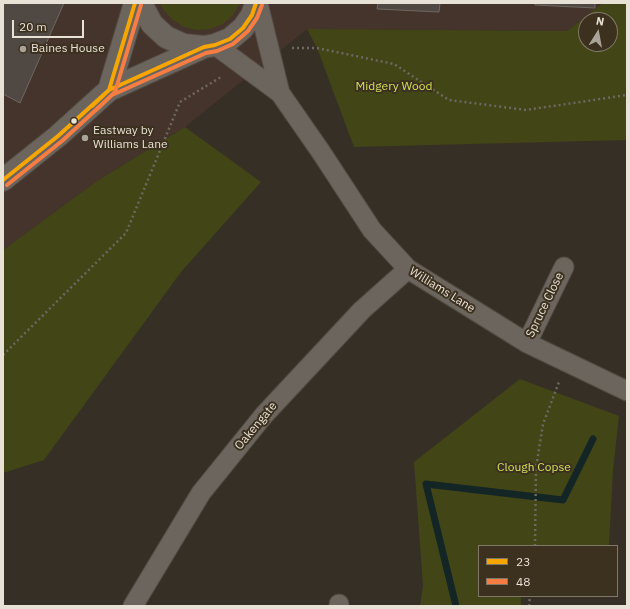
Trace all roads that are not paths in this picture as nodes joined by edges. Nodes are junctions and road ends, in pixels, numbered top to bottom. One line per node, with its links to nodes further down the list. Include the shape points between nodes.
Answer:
1 (135, 3): 5 (street)
2 (142, 3): 4 (street, via 152,24 166,37 184,45)
3 (257, 3): 4 (street, via 252,15 230,39); 6 (street, Williams Lane)
4 (209, 46): 5 (street); 6 (street, Williams Lane, via 241,64)
5 (109, 90): 7 (street, via 58,136)
6 (280, 93): 9 (street, Williams Lane, via 372,230)
7 (3, 180)
8 (564, 267): 10 (street, Spruce Close)
9 (408, 269): 10 (street, Williams Lane); 12 (street, Oakengate, via 362,310 264,415 201,493)
10 (527, 343): 11 (street, Williams Lane)
11 (627, 391)
12 (132, 606)

